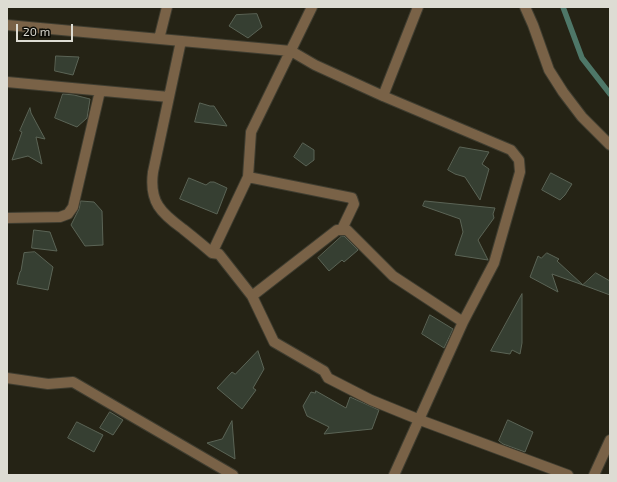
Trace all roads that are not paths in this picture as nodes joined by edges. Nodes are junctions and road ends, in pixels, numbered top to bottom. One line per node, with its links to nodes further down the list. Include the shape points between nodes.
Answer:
1 (167, 7): 6 (street)
2 (312, 7): 8 (street)
3 (418, 7): 11 (street)
4 (525, 7): 13 (street, via 549,70 582,117)
5 (7, 25): 6 (street)
6 (159, 39): 7 (street)
7 (181, 41): 8 (street); 12 (street)
8 (291, 51): 11 (street, via 315,65); 14 (street, via 251,132)
9 (7, 82): 10 (street)
10 (100, 91): 12 (street); 15 (street, via 72,207 68,214 60,217)
11 (383, 96): 19 (street, via 511,150 519,160 519,178 494,264)
12 (169, 97): 17 (street, via 152,181 155,197 164,215)
13 (610, 145)
14 (248, 177): 16 (street, via 352,198 354,204); 17 (street)
15 (7, 218)
16 (342, 229): 18 (street, via 337,230); 19 (street, via 347,230 393,276)
17 (212, 253): 18 (street, via 219,254)
18 (252, 296): 21 (street, via 274,342 324,371 328,378 371,400)
19 (463, 322): 21 (street)
20 (8, 380): 23 (street, via 48,384 73,382)
21 (420, 420): 24 (street); 25 (street)
22 (610, 440): 26 (street)
23 (233, 475)
24 (394, 475)
25 (568, 475)
26 (594, 475)

